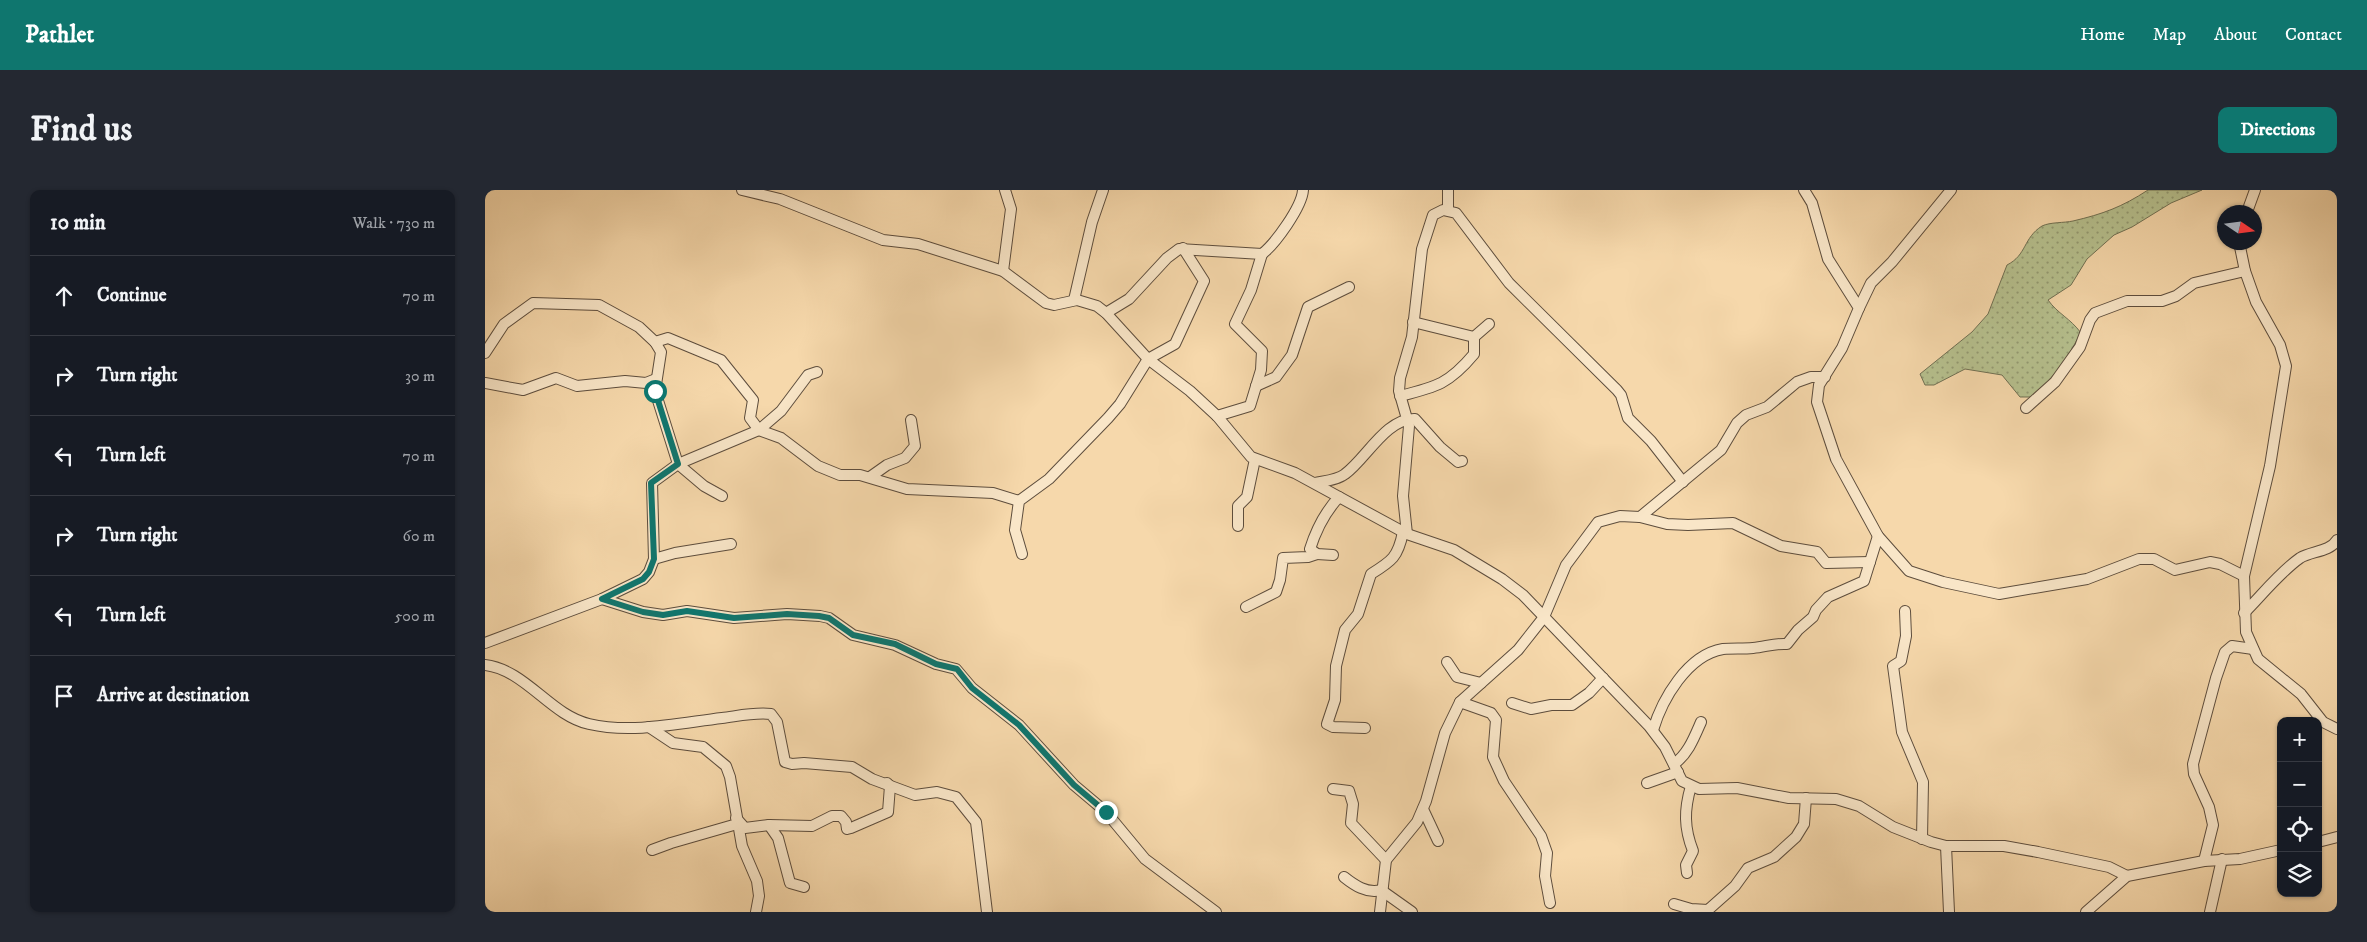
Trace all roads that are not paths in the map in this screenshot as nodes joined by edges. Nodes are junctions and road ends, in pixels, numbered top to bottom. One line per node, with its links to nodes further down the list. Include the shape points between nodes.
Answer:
1 (742, 190): 14 (street, via 780,199 883,240 918,244)
2 (1005, 190): 14 (street, via 1011,209)
3 (1103, 190): 17 (street)
4 (1303, 190): 13 (street, via 1301,200)
5 (1448, 190): 10 (street)
6 (1804, 190): 18 (street, via 1828,259)
7 (1951, 190): 18 (street, via 1892,262 1871,282)
8 (2255, 190): 9 (street)
9 (2250, 205)
10 (1448, 210): 20 (street, via 1433,215 1422,249); 41 (street, via 1456,213 1509,283 1617,390 1628,418)
11 (1183, 248): 13 (street); 19 (street, via 1167,258 1129,299); 25 (street, via 1204,281 1175,344)
12 (2241, 250): 15 (street)
13 (1262, 254): 30 (street, via 1251,290 1235,324 1262,351)
14 (1003, 271): 17 (street, via 1046,304)
15 (2245, 271): 32 (street, via 2194,283 2176,296 2162,301 2127,301 2095,313 2084,342 2055,382); 58 (street, via 2256,302 2280,345 2286,366 2270,466)
16 (1349, 287): 30 (street, via 1308,307 1292,355 1276,378)
17 (1074, 300): 19 (street, via 1089,303)
18 (1859, 308): 27 (street)
19 (1106, 313): 25 (street)
20 (1413, 322): 22 (street); 31 (street, via 1400,378)
21 (1489, 324): 22 (street)
22 (1474, 336): 31 (street, via 1474,354 1459,372 1438,387)
23 (655, 342): 24 (street, via 639,326 599,305 543,302 533,303 504,324); 28 (street, via 662,357); 36 (street, via 668,338 721,360 753,400 750,418)
24 (485, 353)
25 (1148, 359): 33 (street); 45 (street, via 1108,418 1049,479)
26 (817, 372): 36 (street, via 808,375 781,411)
27 (1825, 377): 41 (street, via 1797,382 1767,408 1746,415 1721,450); 49 (street, via 1819,385 1817,402 1836,459)
28 (656, 379): 29 (street, via 646,383 610,381 577,386 556,378 523,390); 39 (street, via 655,391)
29 (485, 383)
30 (1256, 386): 33 (street, via 1250,406)
31 (1400, 396): 34 (street)
32 (2026, 408)
33 (1217, 416): 37 (street, via 1247,454)
34 (1407, 419): 38 (street, via 1415,419 1440,447); 42 (street, via 1393,426 1345,475); 48 (street, via 1409,436 1403,496)
35 (911, 420): 40 (street, via 915,446 905,458)
36 (759, 430): 39 (street); 40 (street, via 781,438 818,466 840,475)
37 (1255, 459): 42 (street); 47 (street, via 1247,497 1238,506)
38 (1461, 461)
39 (678, 464): 43 (street); 56 (street, via 651,483)
40 (870, 477): 45 (street, via 907,488 993,493)
41 (1683, 482): 46 (street)
42 (1315, 483): 44 (street)
43 (722, 496)
44 (1339, 497): 48 (street); 54 (street, via 1329,507 1315,532 1310,549)
45 (1019, 501): 53 (street, via 1015,530)
46 (1640, 517): 57 (street, via 1667,524 1733,523 1781,546 1817,552 1826,563); 63 (street, via 1620,516 1598,522 1566,565)
47 (1238, 526)
48 (1405, 533): 63 (street, via 1454,550 1502,579 1523,594); 74 (street, via 1391,562 1371,574 1358,614 1345,630 1336,666 1335,700 1327,724 1333,728)
49 (1878, 536): 57 (street); 58 (street, via 1911,573 1992,594 2087,579 2147,558 2175,570 2210,562)
50 (2337, 540): 52 (street)
51 (731, 544): 56 (street)
52 (2333, 548): 62 (street, via 2299,559)
53 (1022, 554)
54 (1317, 554): 55 (street); 60 (street, via 1283,558 1276,592)
55 (1333, 555)
56 (654, 559): 59 (street, via 643,579)
57 (1870, 562): 76 (street, via 1864,581 1828,597 1787,644 1722,649 1704,657 1675,682 1658,711)
58 (2244, 576): 62 (street)
59 (602, 599): 64 (street); 105 (street, via 663,615 687,611 734,618 787,614 819,616 829,618 853,635 895,644 936,664 957,669 972,688 1019,725 1074,785 1106,812 1145,859)
60 (1246, 607)
61 (1905, 610): 87 (street, via 1906,636 1901,660 1893,666 1894,682 1902,732 1923,782)
62 (2244, 613): 65 (street, via 2246,632)
63 (1544, 617): 68 (street); 69 (street, via 1518,650)
64 (485, 643)
65 (2253, 649): 75 (street, via 2258,660 2301,694 2323,722); 95 (street, via 2232,646 2225,652 2195,755 2194,774 2209,807 2213,825)
66 (1447, 662): 69 (street, via 1457,677)
67 (485, 665): 73 (street, via 505,669 577,720 601,726)
68 (1603, 678): 71 (street, via 1572,706 1551,705 1531,709); 76 (street)
69 (1481, 683): 70 (street)
70 (1460, 702): 83 (street, via 1445,733); 101 (street, via 1491,713 1496,720 1493,757 1504,781 1541,836 1547,853 1545,876)
71 (1512, 703)
72 (1701, 722): 77 (street)
73 (649, 728): 81 (street, via 771,714 777,722 785,762 851,767 887,783); 84 (street, via 673,743 697,744 726,766)
74 (1365, 728)
75 (2337, 729)
76 (1653, 730): 77 (street)
77 (1676, 768): 78 (street); 79 (street, via 1682,781)
78 (1647, 783)
79 (1691, 786): 82 (street, via 1699,789 1737,788 1768,796); 96 (street, via 1685,804 1685,821 1693,851 1686,865)
80 (1333, 789): 94 (street, via 1349,791 1353,804 1351,823)
81 (896, 792): 85 (street, via 888,812 851,828 847,829 841,816 833,816 812,826); 104 (street, via 915,795 949,793 976,822)
82 (1806, 798): 87 (street, via 1852,803 1893,827); 102 (street, via 1802,829 1774,858 1747,868 1735,886 1708,910)
83 (1423, 809): 88 (street); 94 (street, via 1417,822)
84 (737, 821): 85 (street, via 745,828); 91 (street); 103 (street, via 742,846 757,882)
85 (769, 825): 99 (street, via 778,838 790,884)
86 (2337, 837): 89 (street)
87 (1922, 839): 90 (street)
88 (1438, 841)
89 (2322, 841)
90 (1946, 846): 97 (street, via 2003,846 2109,867); 108 (street)
91 (653, 850)
92 (2277, 851): 93 (street, via 2240,859)
93 (2222, 859): 95 (street); 110 (street)
94 (1386, 860): 100 (street)
95 (2203, 860): 97 (street)
96 (1687, 873)
97 (2127, 876): 109 (street)
98 (1344, 877): 100 (street, via 1374,892)
99 (804, 887)
100 (1381, 890): 106 (street); 107 (street)
101 (1550, 903)
102 (1674, 904)
103 (756, 912)
104 (987, 912)
105 (1216, 912)
106 (1380, 912)
107 (1412, 912)
108 (1949, 912)
109 (2085, 912)
110 (2210, 912)

